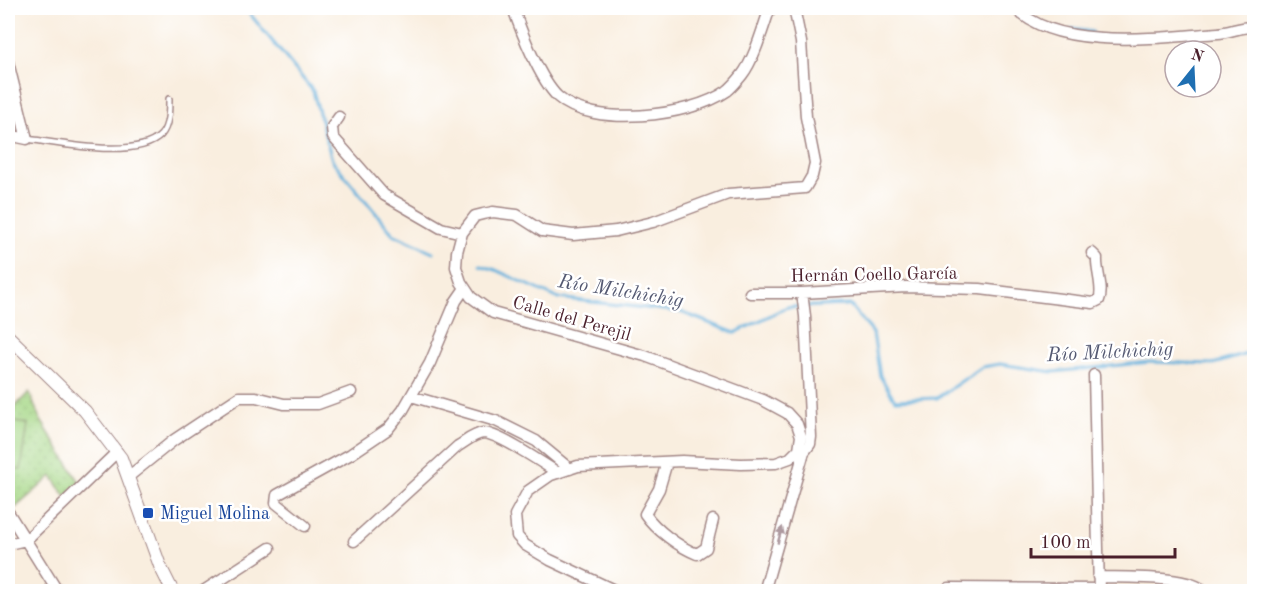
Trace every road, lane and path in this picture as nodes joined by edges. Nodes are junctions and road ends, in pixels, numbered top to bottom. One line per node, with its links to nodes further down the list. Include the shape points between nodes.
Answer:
1 (513, 8): 2 (street, via 536,62 557,96 584,112 656,115 682,110 728,90 747,68)
2 (770, 8)
3 (794, 8): 11 (street, via 815,163 805,188 728,194 653,222 616,231 556,234 542,231 517,214 493,212 475,216)
4 (1015, 8): 5 (street, via 1035,23 1085,36 1157,38)
5 (1254, 27)
6 (8, 62): 10 (street)
7 (169, 99): 10 (lane, via 165,129 160,137 128,148 109,150)
8 (339, 117): 11 (street, via 333,137 384,195 441,228)
9 (8, 135): 10 (street)
10 (27, 139)
11 (462, 233): 13 (street, Calle del Perejil, via 456,267)
12 (1094, 256): 15 (street, Hernán Coello García, via 1101,296 1093,303 980,289 906,286)
13 (465, 288): 19 (street); 20 (street, Calle del Perejil, via 493,313 645,356 763,400 787,413 797,424)
14 (750, 293): 15 (street, Hernán Coello García)
15 (802, 297): 20 (street, Hernán Coello García, via 811,437)
16 (8, 336): 21 (street, via 85,411)
17 (1094, 375): 33 (street)
18 (351, 392): 25 (street, via 318,404 284,404 240,397 174,440)
19 (411, 396): 23 (street, via 496,421 536,441); 28 (street, via 388,429 277,495 276,503)
20 (802, 451): 22 (street, via 776,463); 40 (street, Hernán Coello García, one-way to 20)
21 (117, 452): 25 (street); 29 (street)
22 (667, 462): 23 (street); 27 (street, via 659,489 645,514 650,522 697,554 706,548)
23 (570, 469): 24 (street)
24 (558, 473): 30 (street, via 494,437 477,435 458,447); 39 (street, via 528,491 518,506 517,536 550,560)
25 (128, 477): 37 (street)
26 (8, 512): 29 (street)
27 (713, 520)
28 (305, 526)
29 (26, 540): 31 (street); 36 (street)
30 (354, 541)
31 (8, 544)
32 (270, 548): 38 (street)
33 (1098, 577): 35 (street); 41 (street, via 1185,581)
34 (949, 588): 35 (street)
35 (1099, 590)
36 (58, 591)
37 (173, 591)
38 (202, 591)
39 (618, 591)
40 (764, 591)
41 (1205, 591)

